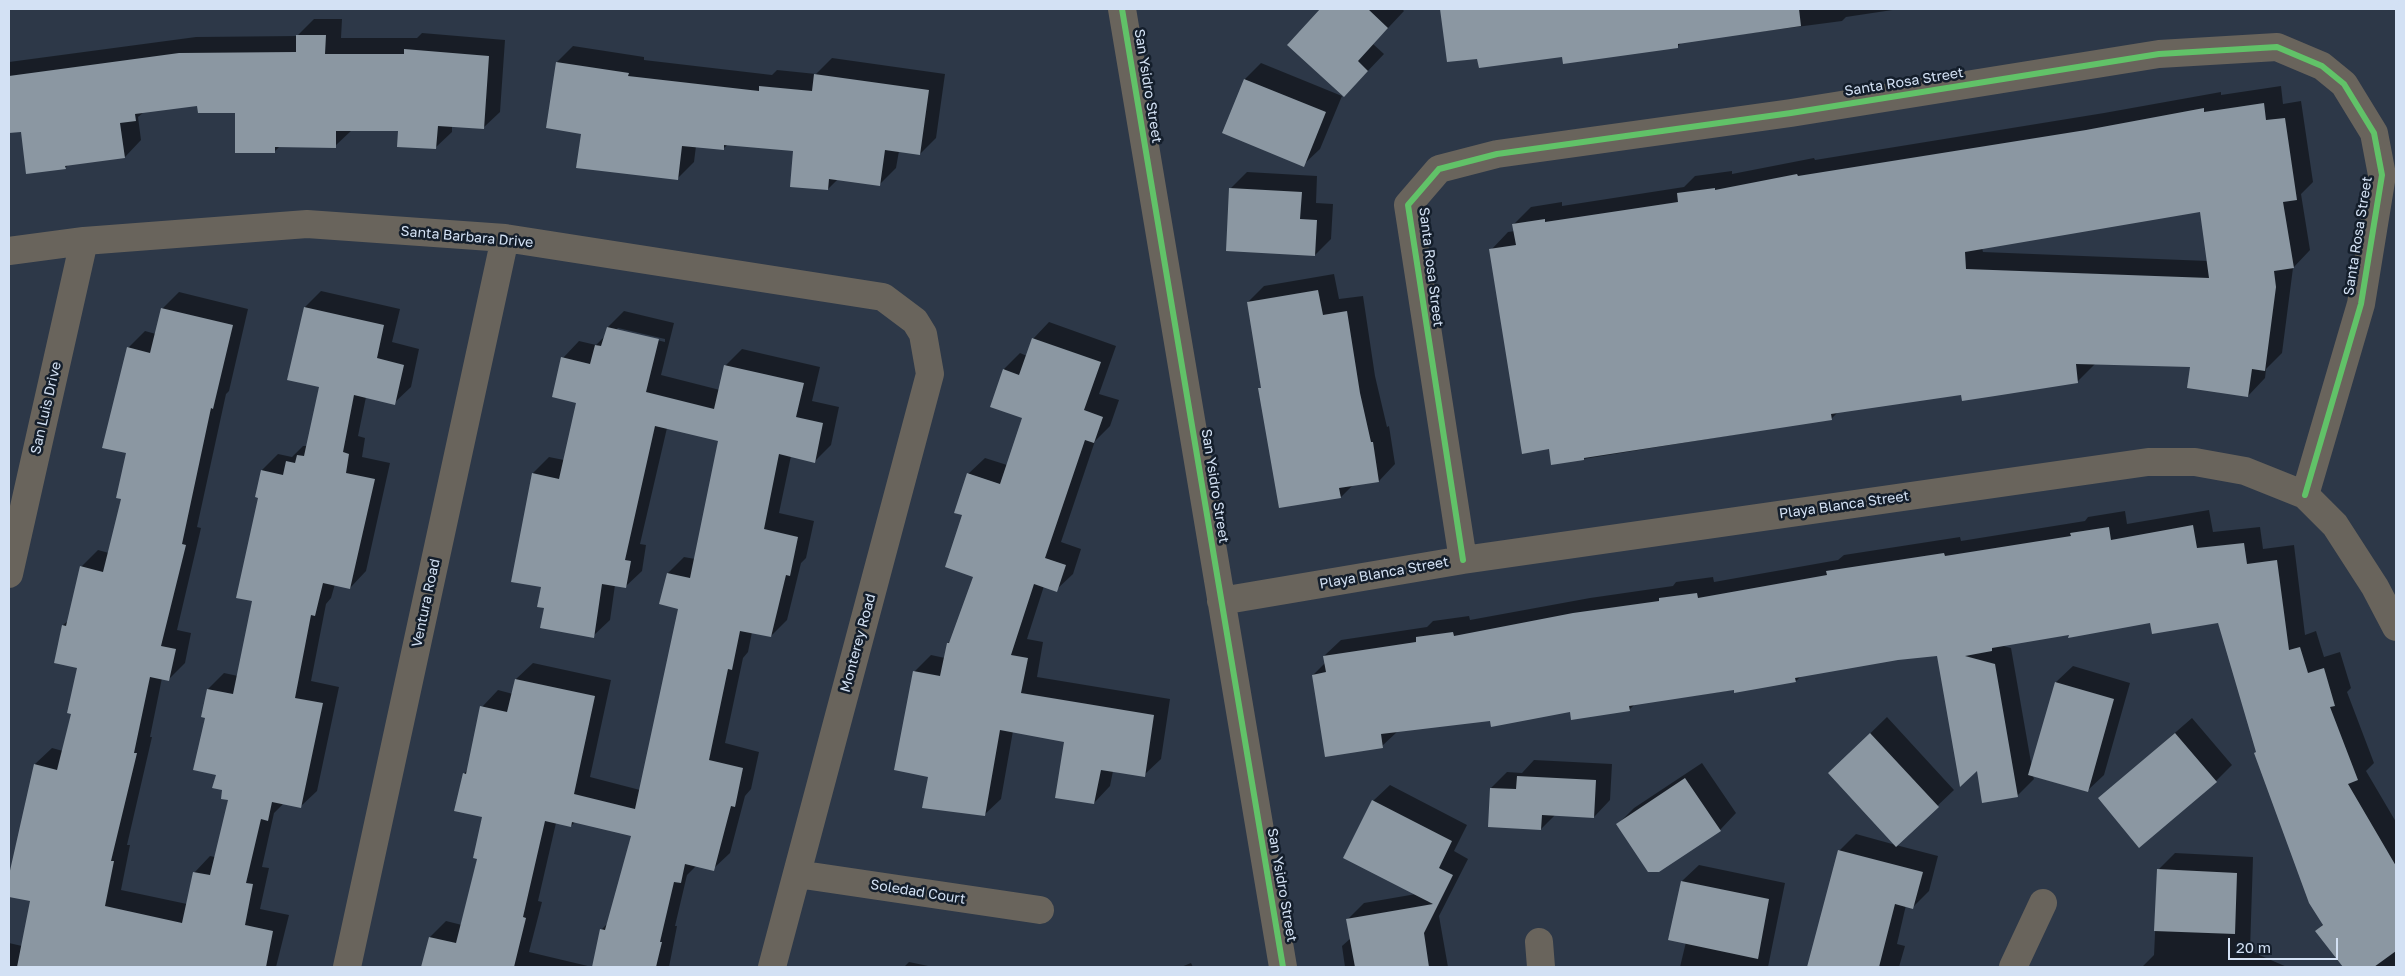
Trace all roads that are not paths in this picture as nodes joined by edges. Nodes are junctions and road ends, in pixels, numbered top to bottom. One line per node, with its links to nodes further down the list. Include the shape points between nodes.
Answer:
1 (1122, 9): 9 (street, San Ysidro Street)
2 (505, 238): 3 (street, Santa Barbara Drive, via 307,224); 5 (street, Santa Barbara Drive, via 883,297); 14 (street, Ventura Road)
3 (84, 241): 4 (street, Santa Barbara Drive); 8 (street, San Luis Drive)
4 (9, 251)
5 (915, 320): 11 (street, Monterey Road, via 923,334 930,374)
6 (2305, 495): 7 (street, Playa Blanca Street, via 2245,470 2195,462 2148,462); 7 (street, Santa Rosa Street, via 2360,304 2382,175 2374,133 2344,84 2322,66 2277,47 2159,54 1791,113 1496,154 1439,169 1408,204); 10 (street, Playa Blanca Street, via 2335,525 2375,587)
7 (1463, 560): 9 (street, Playa Blanca Street)
8 (9, 574)
9 (1221, 601): 16 (street, San Ysidro Street)
10 (2396, 627)
11 (797, 874): 13 (street, Soledad Court); 15 (street, Monterey Road)
12 (2043, 904): 17 (street)
13 (1040, 910)
14 (347, 967)
15 (772, 967)
16 (1283, 967)
17 (2013, 967)

